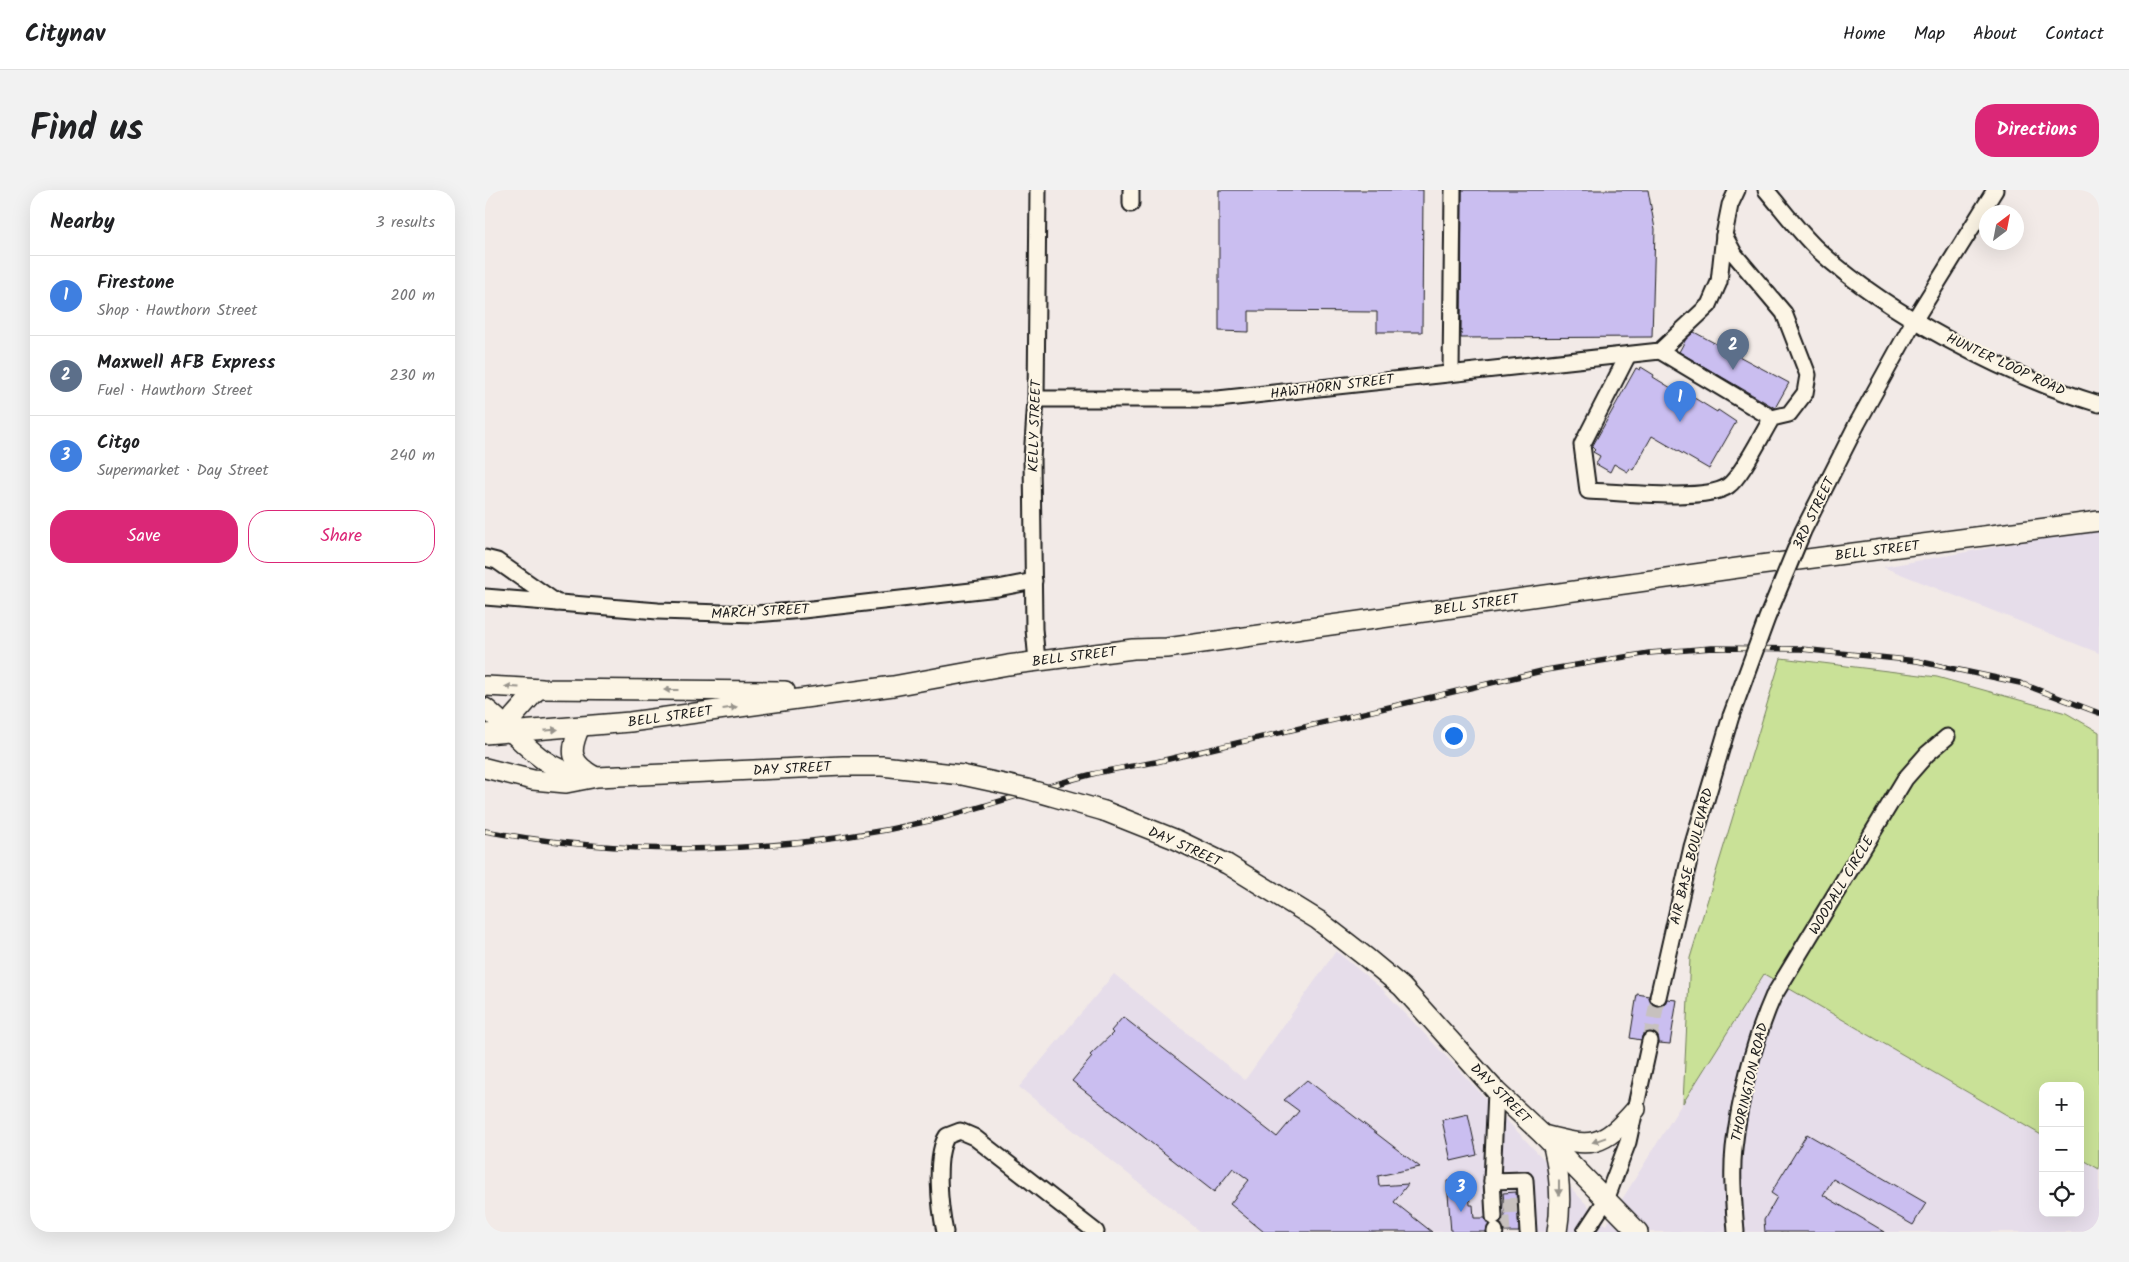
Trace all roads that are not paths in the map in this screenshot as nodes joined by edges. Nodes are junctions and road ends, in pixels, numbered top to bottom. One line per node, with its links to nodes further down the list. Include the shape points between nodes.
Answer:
1 (1038, 190): 11 (street, KELLY STREET)
2 (1453, 190): 10 (street)
3 (1737, 190): 6 (street, via 1730,205)
4 (1766, 190): 7 (street, via 1818,249 1881,299)
5 (1995, 190): 7 (street, 3RD STREET)
6 (1724, 235): 8 (street, via 1719,282 1709,305); 13 (street, via 1735,256 1784,313 1808,375 1805,393 1789,414)
7 (1915, 319): 12 (street, HUNTER LOOP ROAD, via 2013,370); 24 (street, 3RD STREET, bridge, via 1803,531)
8 (1660, 351): 9 (street, HAWTHORN STREET); 13 (street)
9 (1628, 354): 10 (street, HAWTHORN STREET); 13 (street, via 1582,445 1588,491 1663,495 1722,490 1735,480)
10 (1451, 372): 11 (street, HAWTHORN STREET, via 1217,400)
11 (1037, 399): 16 (street, KELLY STREET, via 1032,458)
12 (2099, 404)
13 (1772, 418)
14 (2099, 521): 19 (main road, BELL STREET, via 1745,566 1167,648)
15 (485, 558): 18 (street, via 497,561)
16 (1034, 581): 18 (street, MARCH STREET, via 755,614 687,613); 19 (street, KELLY STREET)
17 (485, 597): 18 (street, MARCH STREET)
18 (558, 603)
19 (1037, 661): 22 (main road, BELL STREET)
20 (485, 686): 21 (main road, BELL STREET, one-way to 20)
21 (538, 689): 22 (main road, BELL STREET, one-way to 21); 26 (main road, via 513,717)
22 (854, 691): 25 (main road, BELL STREET, one-way to 22)
23 (485, 708): 26 (main road, DAY STREET)
24 (1731, 716): 32 (street, AIR BASE BOULEVARD, via 1692,847)
25 (580, 727): 26 (main road, BELL STREET, one-way to 25); 30 (main road, via 573,747 575,761)
26 (512, 733): 27 (main road, BELL STREET); 30 (main road, DAY STREET, via 532,753 569,774)
27 (485, 734)
28 (1947, 737): 31 (street, WOODALL CIRCLE, via 1913,768)
29 (485, 768): 30 (main road, DAY STREET, via 533,780 558,782)
30 (597, 777): 34 (main road, DAY STREET, bridge, via 882,766 962,775 1104,811 1227,864 1318,920 1401,987)
31 (1806, 943): 46 (street, THORINGTON ROAD, via 1773,997 1762,1022 1740,1111 1733,1168)
32 (1659, 997)
33 (1650, 1041): 35 (street)
34 (1496, 1091): 36 (main road, DAY STREET); 37 (street)
35 (1636, 1109): 36 (main road, one-way to 36, via 1617,1131 1601,1140 1583,1144); 38 (street, via 1628,1142)
36 (1548, 1140): 38 (main road, DAY STREET); 43 (main road, one-way to 43, via 1559,1172)
37 (1492, 1181): 39 (street); 39 (street, via 1525,1180)
38 (1605, 1200): 44 (street); 45 (main road, DAY STREET)
39 (1504, 1214): 40 (street)
40 (1525, 1226)
41 (945, 1232): 42 (street, via 940,1184 941,1152 947,1136 960,1131 968,1133)
42 (1096, 1232)
43 (1557, 1232)
44 (1585, 1232)
45 (1638, 1232)
46 (1736, 1232)

